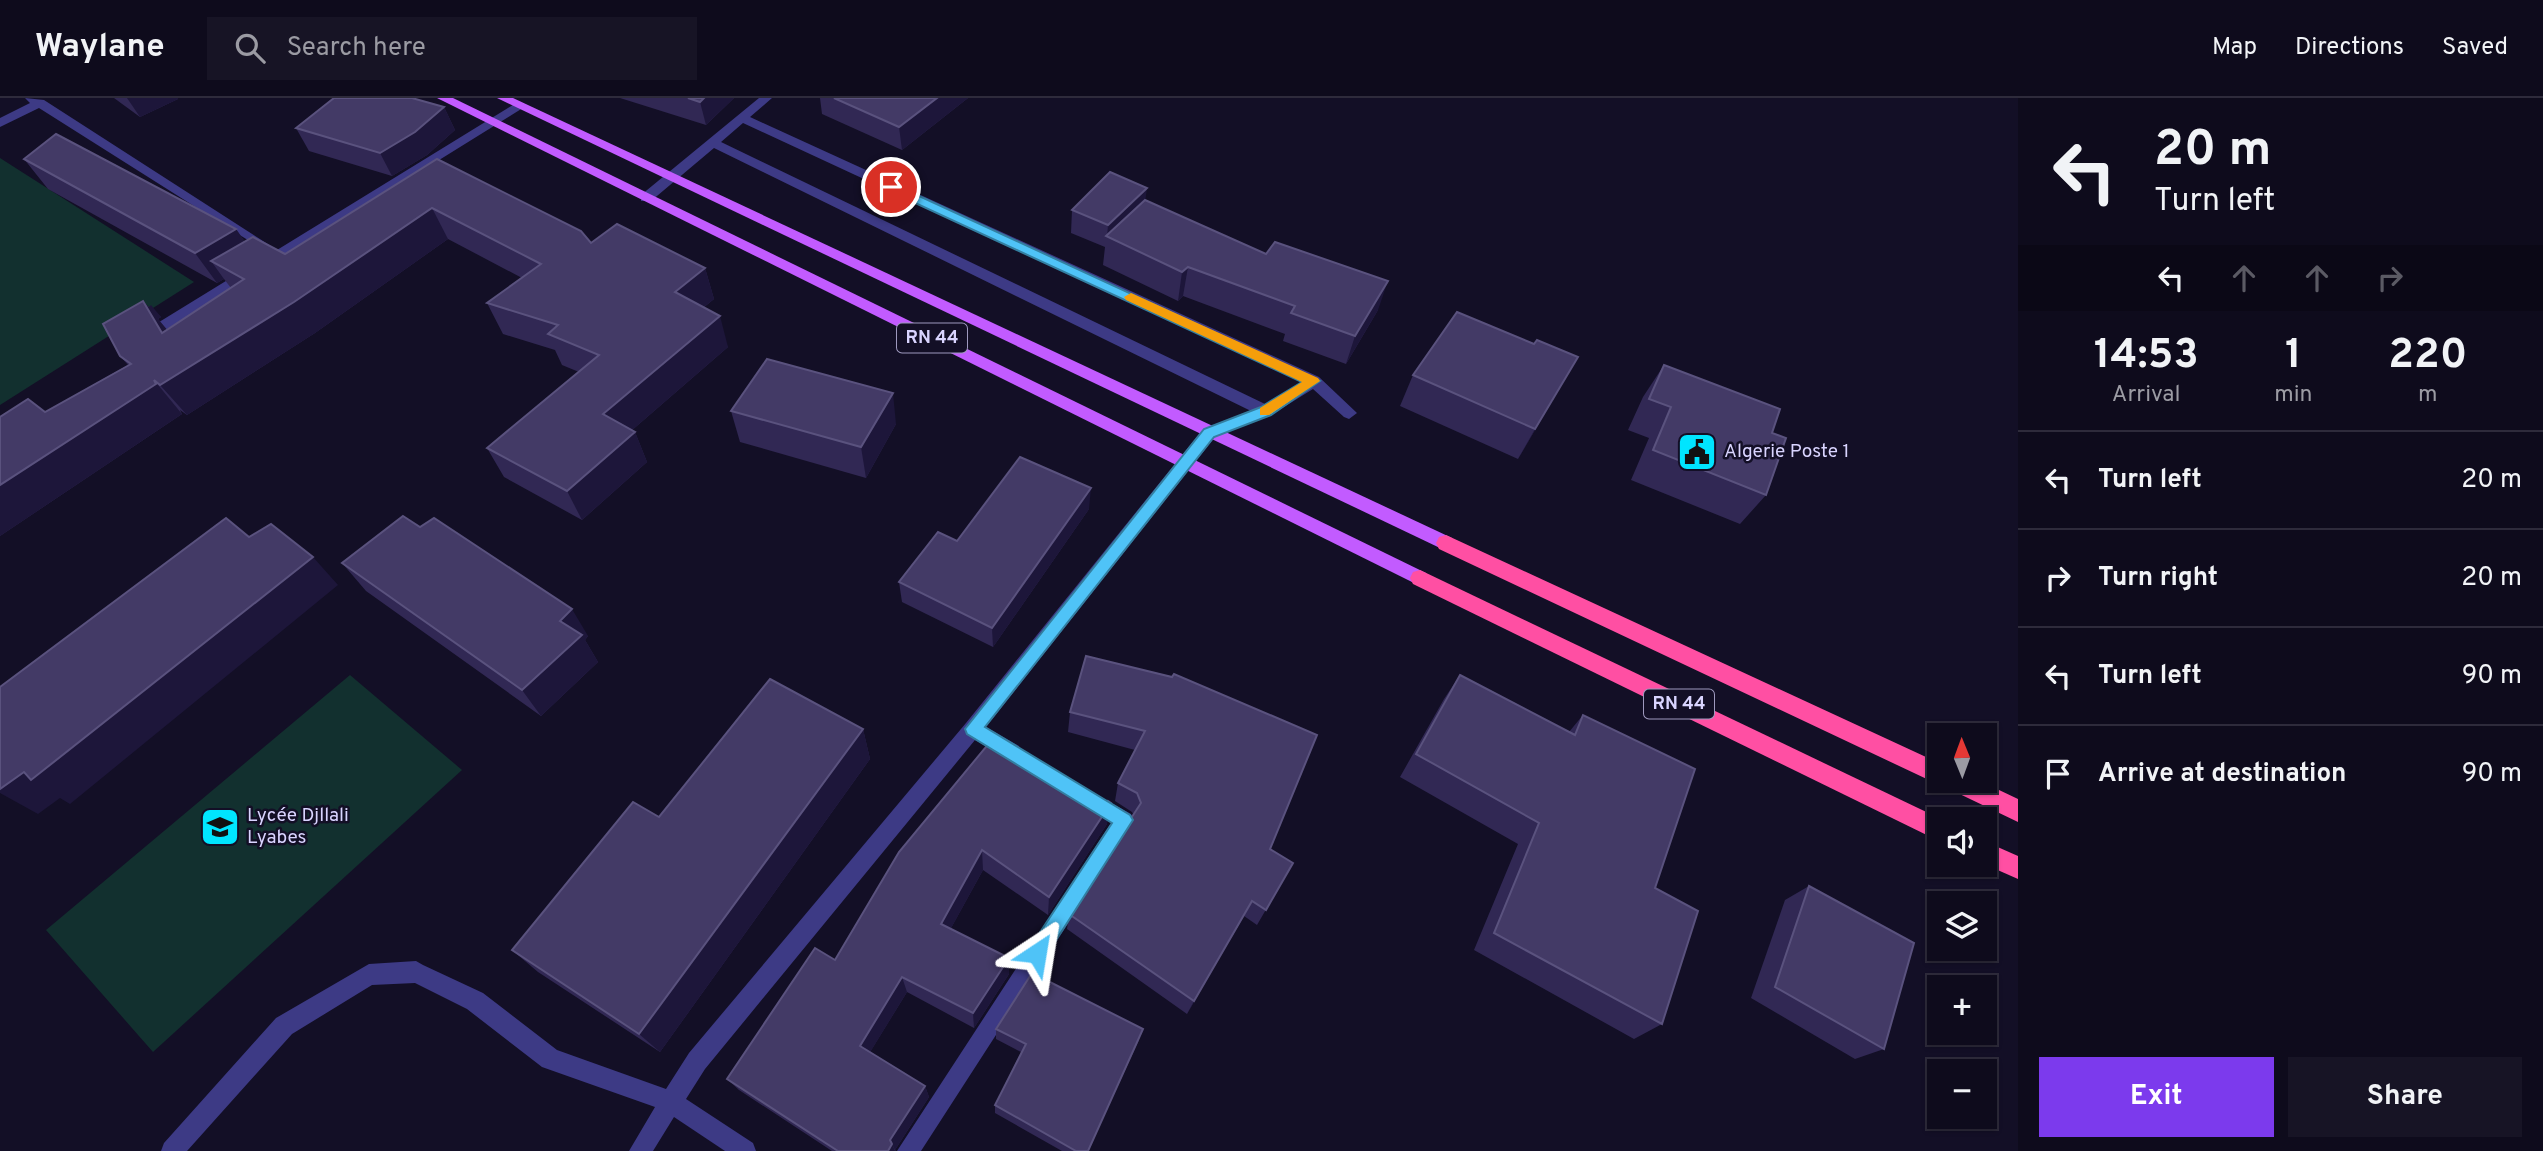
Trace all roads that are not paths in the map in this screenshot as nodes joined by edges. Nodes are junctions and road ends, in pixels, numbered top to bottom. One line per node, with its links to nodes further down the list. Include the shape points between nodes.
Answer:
1 (443, 98): 8 (main road, RN 44)
2 (503, 98): 5 (main road, RN 44)
3 (766, 98): 6 (street)
4 (36, 101): 7 (street); 12 (street)
5 (520, 106): 8 (street); 10 (main road, RN 44)
6 (742, 118): 9 (street); 14 (street)
7 (0, 123)
8 (493, 123): 11 (main road, RN 44); 12 (street)
9 (713, 143): 10 (street); 15 (street)
10 (674, 177): 11 (street); 17 (main road, RN 44)
11 (646, 198): 18 (main road, RN 44)
12 (279, 256): 13 (street)
13 (125, 350)
14 (1314, 381): 15 (street); 16 (street)
15 (1266, 411): 17 (street)
16 (1349, 413)
17 (1209, 433): 18 (street); 19 (main road, RN 44)
18 (1186, 463): 20 (main road, RN 44); 21 (street)
19 (1446, 543): 23 (highway, RN 44)
20 (1420, 578): 27 (highway, RN 44)
21 (973, 729): 22 (street); 30 (street, via 697,1061)
22 (1031, 764)
23 (1927, 768)
24 (1077, 792): 34 (street, via 1124,820)
25 (1980, 793): 26 (highway)
26 (2018, 811)
27 (1927, 824)
28 (1997, 858): 29 (highway)
29 (2018, 868)
30 (671, 1102): 31 (street, via 550,1059 475,1001 416,972 369,975 284,1026); 32 (street); 33 (street)
31 (172, 1151)
32 (640, 1151)
33 (745, 1151)
34 (908, 1151)

